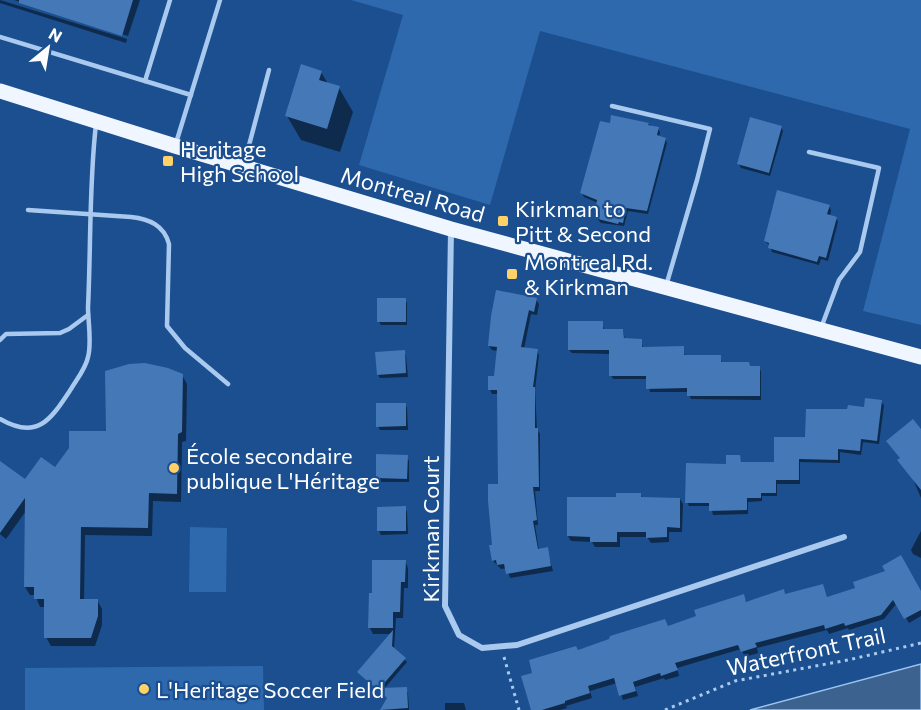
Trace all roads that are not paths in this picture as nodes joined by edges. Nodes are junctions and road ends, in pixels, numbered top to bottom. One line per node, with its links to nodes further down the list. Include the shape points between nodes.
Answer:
1 (170, 0): 5 (lane)
2 (220, 0): 7 (lane)
3 (0, 37): 5 (lane)
4 (270, 70): 12 (lane)
5 (145, 81): 7 (lane)
6 (0, 91): 9 (main road, Montreal Road)
7 (191, 94): 10 (lane)
8 (612, 106): 16 (lane, via 710,129)
9 (97, 122): 10 (main road, Montreal Road); 14 (lane)
10 (175, 146): 12 (main road, Montreal Road)
11 (808, 152): 18 (lane, via 879,168 860,252 839,280)
12 (243, 167): 15 (main road, Montreal Road)
13 (28, 210): 14 (lane)
14 (92, 214): 17 (lane); 22 (lane, via 146,219 167,235 167,326 185,348)
15 (451, 229): 16 (main road, Montreal Road); 24 (street, Kirkman Court, via 445,606 459,635 482,648 517,645)
16 (665, 288): 18 (main road, Montreal Road)
17 (88, 315): 19 (lane, via 60,333); 23 (lane, via 88,357 53,415 34,428 15,427)
18 (820, 330): 21 (main road, Montreal Road)
19 (3, 334): 20 (lane)
20 (0, 340)
21 (921, 357)
22 (228, 384)
23 (0, 419)
24 (844, 537)

